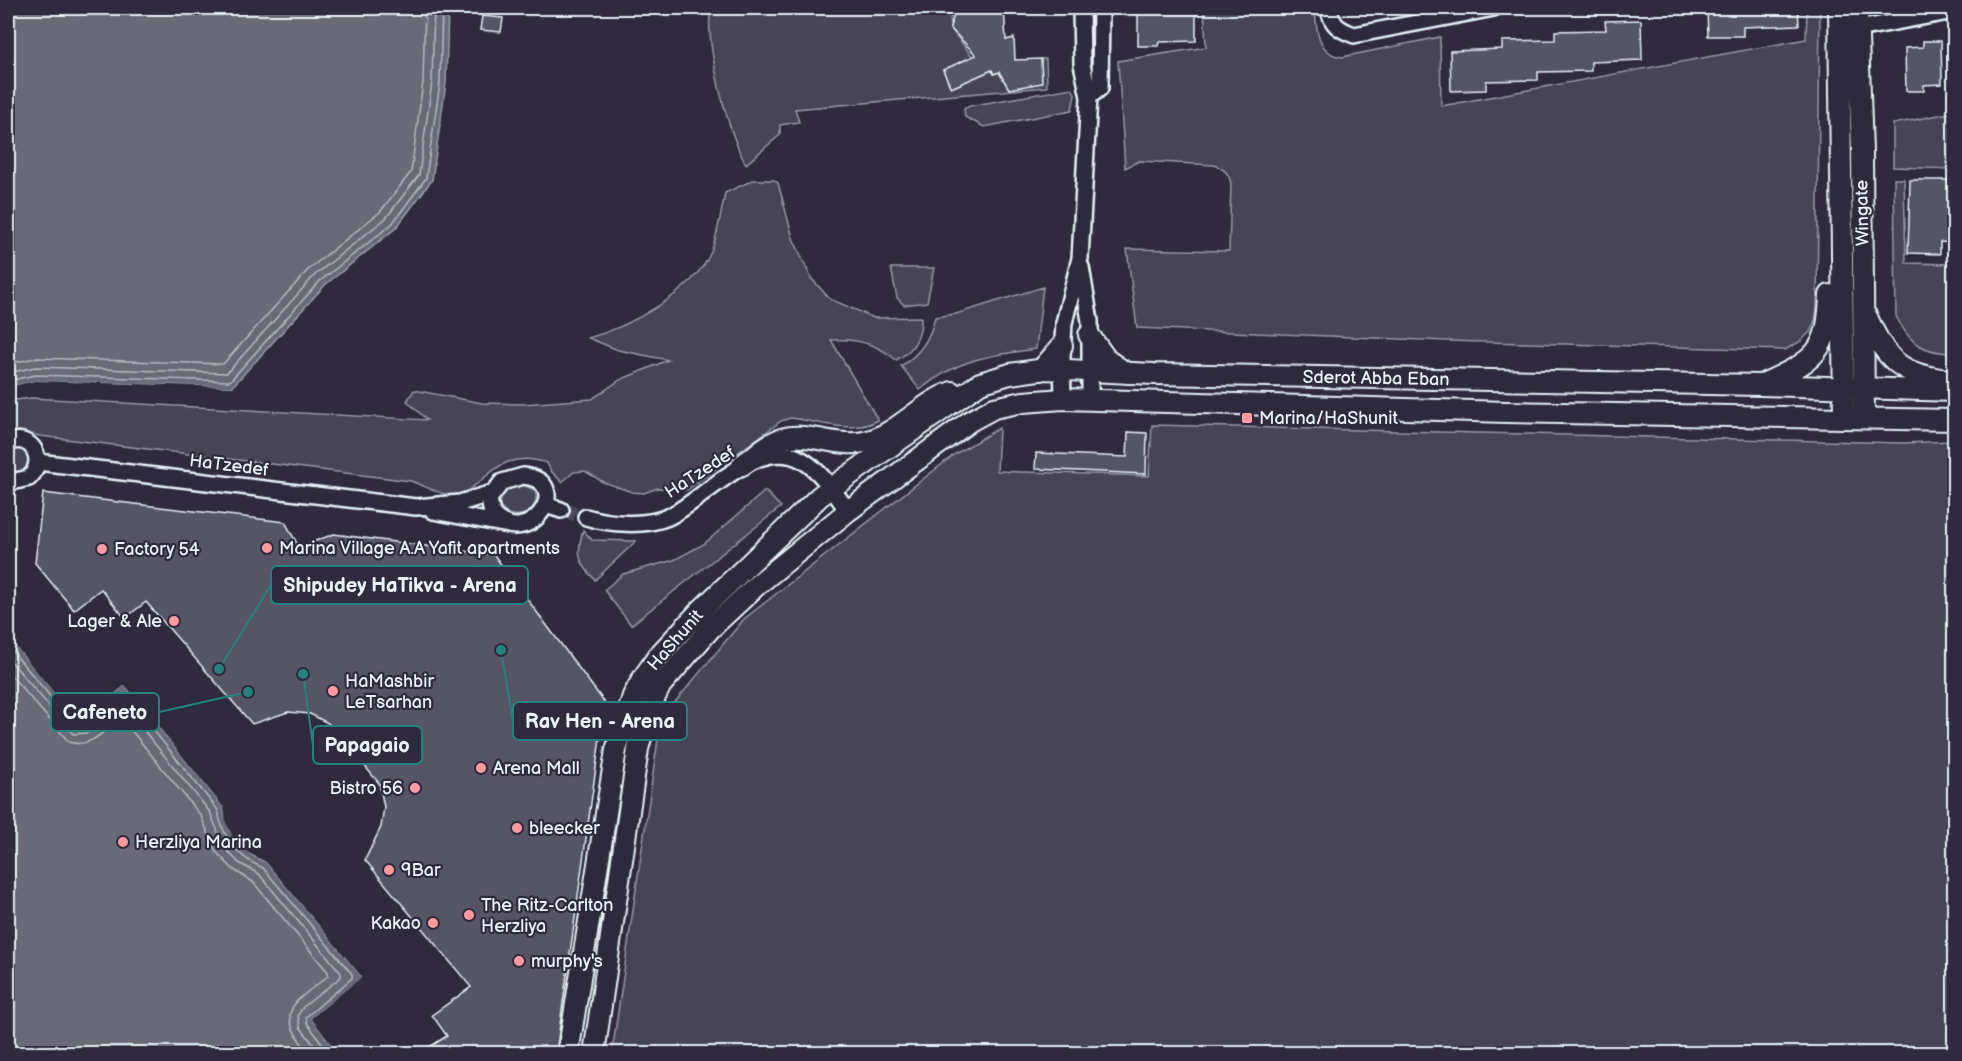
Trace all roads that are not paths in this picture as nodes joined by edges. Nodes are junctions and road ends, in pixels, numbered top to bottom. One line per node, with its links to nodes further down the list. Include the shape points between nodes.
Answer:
1 (1081, 8): 9 (street, via 1082,64)
2 (1101, 8): 9 (street, via 1100,88)
3 (1329, 8): 4 (street, via 1335,26 1360,35)
4 (1494, 8)
5 (1839, 8): 10 (street, Wingate)
6 (1857, 8): 8 (street, Wingate)
7 (1954, 11): 8 (street)
8 (1858, 29): 12 (street, Wingate)
9 (1089, 97): 11 (street)
10 (1839, 189): 21 (street, via 1828,225 1829,321 1823,341 1807,362); 22 (street, Wingate)
11 (1080, 258): 13 (street); 14 (street)
12 (1863, 308): 19 (street, via 1877,339 1905,371 1924,378); 23 (street, Wingate)
13 (1089, 335): 16 (street); 18 (street, via 1107,360)
14 (1062, 346): 15 (street); 17 (street)
15 (1041, 370): 17 (street, Sderot Abba Eban); 20 (street, Sderot Abba Eban)
16 (1089, 370): 17 (street, Sderot Abba Eban); 18 (street, Sderot Abba Eban); 26 (street)
17 (1062, 371): 25 (street)
18 (1126, 373): 21 (street, Sderot Abba Eban)
19 (1954, 380)
20 (980, 383): 32 (street, via 941,396 877,438 847,443 788,437 775,441); 34 (street, Sderot Abba Eban)
21 (1761, 385): 22 (street, Sderot Abba Eban)
22 (1844, 387): 23 (street, Sderot Abba Eban); 27 (street, Wingate)
23 (1865, 388): 24 (street, Sderot Abba Eban); 28 (street, Wingate)
24 (1954, 391)
25 (1063, 399): 26 (street, Sderot Abba Eban); 37 (street, Sderot Abba Eban, via 1023,402 986,413 938,443)
26 (1090, 400): 27 (street, Sderot Abba Eban)
27 (1844, 417): 28 (street, Sderot Abba Eban)
28 (1864, 418): 29 (street, Sderot Abba Eban)
29 (1954, 420)
30 (8, 443): 31 (street, via 18,440 30,444)
31 (38, 462): 33 (street, via 29,478); 36 (street, HaTzedef)
32 (742, 465): 34 (street, HaTzedef, via 768,457 794,456 804,460); 38 (street, HaTzedef, via 667,517 631,523)
33 (8, 479)
34 (832, 489): 37 (street, HaTzedef); 40 (street, HaShunit, via 820,496 699,612 658,655 633,696 616,750)
35 (492, 493): 36 (street, HaTzedef, via 460,503); 39 (street, via 489,506); 39 (street, HaTzedef, via 511,477 531,476 547,490 553,508 526,524)
36 (416, 507): 39 (street, HaTzedef)
37 (848, 511): 41 (street, HaShunit, via 710,628 661,685 648,711 638,749)
38 (586, 517)
39 (503, 524)
40 (568, 1053)
41 (594, 1053)

